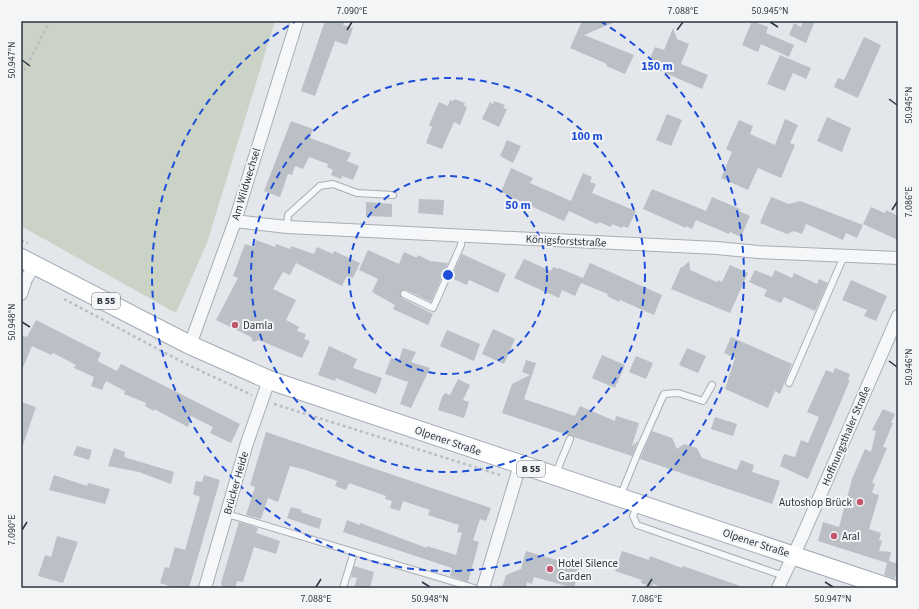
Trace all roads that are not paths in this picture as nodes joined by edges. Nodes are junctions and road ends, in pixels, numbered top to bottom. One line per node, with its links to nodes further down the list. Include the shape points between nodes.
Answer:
1 (296, 21): 3 (street, Am Wildwechsel)
2 (393, 194): 4 (lane, via 357,193 333,184 320,186 288,215)
3 (235, 221): 4 (street, Königsforststraße); 12 (street, Am Wildwechsel)
4 (287, 227): 5 (street, Königsforststraße)
5 (462, 236): 6 (street, Königsforststraße); 10 (lane, via 461,245 433,308)
6 (844, 256): 7 (street, Königsforststraße); 14 (lane)
7 (898, 258)
8 (28, 262): 9 (street); 12 (main road, Olpener Straße / B 55)
9 (21, 294)
10 (404, 294)
11 (898, 316): 23 (street, Hoffnungsthaler Straße)
12 (190, 345): 13 (main road, Olpener Straße / B 55)
13 (269, 380): 17 (main road, Olpener Straße / B 55); 21 (street, Brücker Heide)
14 (789, 383)
15 (712, 385): 19 (lane, via 703,401 678,393 664,394)
16 (570, 438): 18 (lane)
17 (520, 465): 18 (main road, Olpener Straße / B 55); 28 (street)
18 (555, 477): 19 (main road, Olpener Straße / B 55)
19 (620, 498): 20 (main road, Olpener Straße / B 55)
20 (638, 504): 23 (main road, Olpener Straße / B 55); 24 (lane, via 633,516 637,525)
21 (227, 514): 22 (lane); 25 (street, Brücker Heide)
22 (354, 552): 26 (lane); 27 (lane)
23 (794, 556): 24 (street, Hoffnungsthaler Straße); 30 (main road, Olpener Straße / B 55)
24 (784, 576): 29 (street, Hoffnungsthaler Straße)
25 (205, 588)
26 (343, 588)
27 (474, 588)
28 (483, 588)
29 (778, 588)
30 (890, 588)

